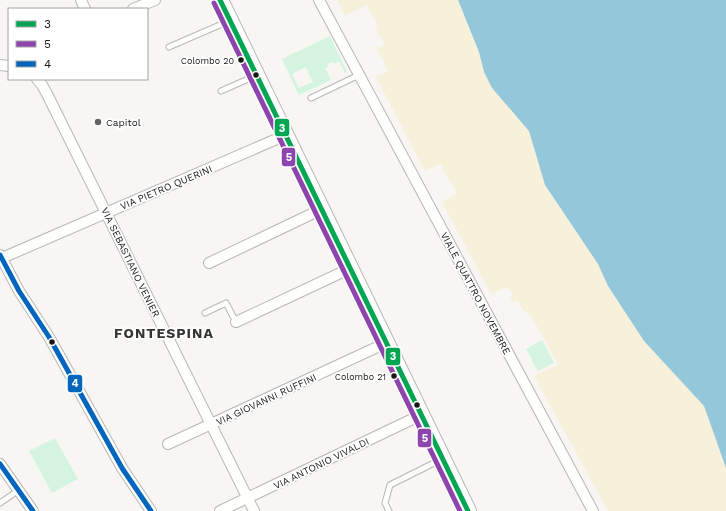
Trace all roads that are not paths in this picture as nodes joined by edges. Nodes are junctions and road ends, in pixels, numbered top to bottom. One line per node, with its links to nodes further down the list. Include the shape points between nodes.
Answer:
1 (155, 0): 4 (street)
2 (220, 0): 5 (main road)
3 (319, 0): 8 (street, VIALE QUATTRO NOVEMBRE)
4 (135, 8)
5 (230, 20): 6 (lane); 7 (main road)
6 (170, 47)
7 (257, 75): 10 (lane); 12 (main road)
8 (359, 75): 11 (lane); 35 (street, VIALE QUATTRO NOVEMBRE)
9 (38, 80): 14 (street, VIA SEBASTIANO VENIER)
10 (221, 91)
11 (311, 98)
12 (286, 135): 13 (main road); 14 (street, VIA PIETRO QUERINI)
13 (322, 209): 16 (street); 17 (main road)
14 (107, 212): 15 (street, VIA PIETRO QUERINI); 22 (street, VIA SEBASTIANO VENIER)
15 (1, 257): 30 (street, via 122,468)
16 (209, 263)
17 (350, 268): 19 (street); 20 (main road)
18 (205, 313): 19 (lane, via 226,302)
19 (236, 322)
20 (386, 343): 21 (main road); 22 (street, VIA GIOVANNI RUFFINI)
21 (421, 415): 24 (main road); 27 (street, VIA ANTONIO VIVALDI)
22 (211, 424): 23 (street, VIA GIOVANNI RUFFINI); 27 (street, VIA SEBASTIANO VENIER)
23 (168, 444)
24 (443, 459): 33 (lane, via 390,485 385,503); 34 (main road)
25 (0, 464): 26 (street)
26 (18, 490): 28 (lane); 29 (street)
27 (248, 498): 31 (street, VIA ANTONIO VIVALDI); 32 (street, VIA SEBASTIANO VENIER)
28 (0, 504)
29 (33, 511)
30 (151, 511)
31 (220, 511)
32 (254, 511)
33 (389, 511)
34 (468, 511)
35 (593, 511)

